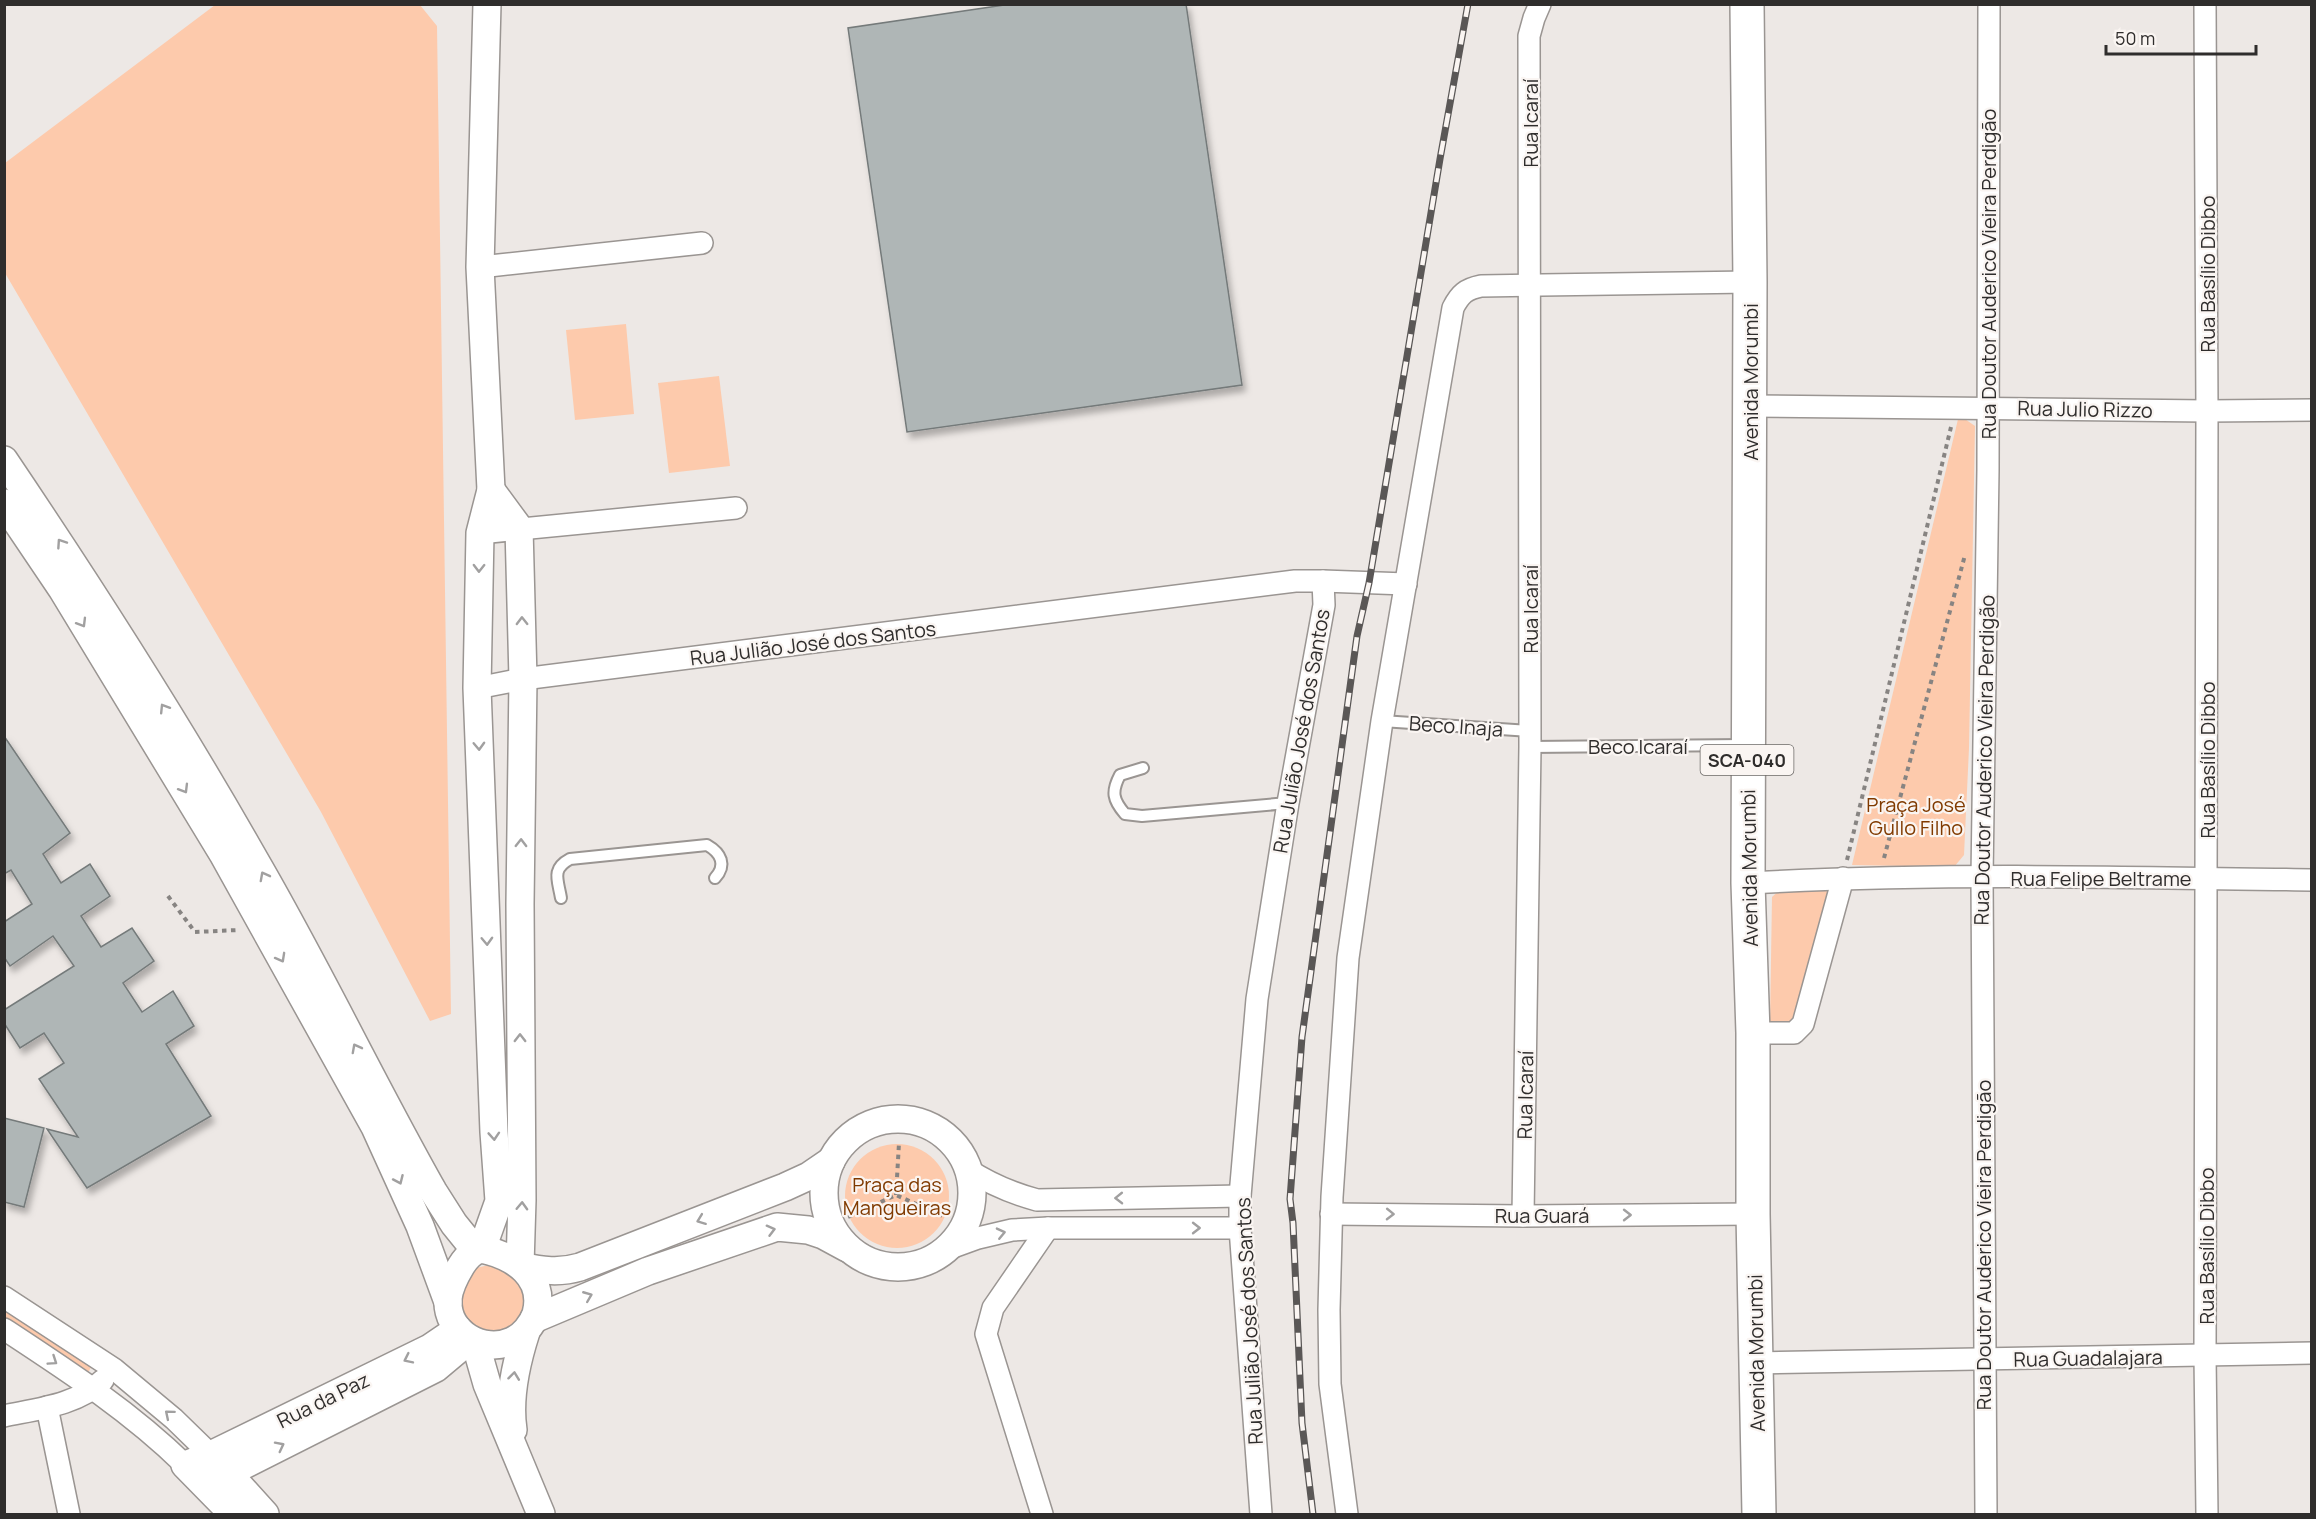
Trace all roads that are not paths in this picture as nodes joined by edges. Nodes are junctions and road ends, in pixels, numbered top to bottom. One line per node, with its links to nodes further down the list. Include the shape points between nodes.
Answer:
1 (488, 4): 7 (street)
2 (1540, 4): 9 (street, Rua Icaraí, via 1529,36)
3 (1747, 4): 8 (main road, Avenida Morumbi / SCA-040)
4 (1989, 4): 11 (street, Rua Doutor Auderico Vieira Perdigão)
5 (2205, 4): 13 (street, Rua Basílio Dibbo)
6 (702, 243): 7 (street)
7 (480, 267): 15 (street)
8 (1750, 282): 9 (street); 10 (main road, Avenida Morumbi / SCA-040)
9 (1531, 285): 21 (street, via 1467,288 1453,308); 25 (street, Rua Icaraí)
10 (1750, 406): 11 (street, Rua Julio Rizzo); 26 (main road, Avenida Morumbi / SCA-040)
11 (1987, 408): 13 (street, Rua Julio Rizzo); 29 (street, Rua Doutor Auderico Vieira Perdigão)
12 (2312, 410): 13 (street, Rua Julio Rizzo)
13 (2207, 411): 32 (street, Rua Basílio Dibbo)
14 (4, 460): 45 (street, one-way to 14, via 454,1224 433,1191 258,864 180,732)
15 (491, 490): 18 (street); 19 (street)
16 (4, 503): 50 (street, one-way to 50, via 62,590 223,854 375,1127 420,1226)
17 (736, 508): 18 (street)
18 (519, 528): 19 (street); 22 (street, one-way to 18)
19 (480, 533): 23 (street, one-way to 23)
20 (1323, 581): 21 (street); 22 (street, Rua Julião José dos Santos, via 1296,581); 28 (street, Rua Julião José dos Santos, via 1324,605)
21 (1406, 584): 24 (street)
22 (523, 679): 23 (street, Rua Julião José dos Santos); 48 (street, one-way to 22)
23 (477, 688): 45 (street, one-way to 45, via 499,1201)
24 (1382, 721): 25 (lane, Beco Inaja); 40 (street, via 1348,958)
25 (1529, 739): 26 (lane, Beco Icaraí); 42 (street, Rua Icaraí)
26 (1747, 745): 34 (main road, Avenida Morumbi / SCA-040)
27 (1143, 768): 28 (lane, via 1120,775 1115,786 1115,802 1125,814 1142,816)
28 (1288, 803): 39 (street, Rua Julião José dos Santos, via 1257,999)
29 (1982, 877): 31 (street, Rua Felipe Beltrame); 32 (street, Rua Felipe Beltrame); 56 (street, Rua Doutor Auderico Vieira Perdigão)
30 (715, 878): 35 (lane, via 722,864 714,849 707,845 570,858 557,871)
31 (1843, 878): 34 (street, Rua Felipe Beltrame); 36 (street, via 1803,1024 1794,1033)
32 (2206, 879): 33 (street, Rua Felipe Beltrame); 55 (street, Rua Basílio Dibbo)
33 (2312, 880)
34 (1748, 883): 36 (main road, Avenida Morumbi / SCA-040)
35 (561, 898)
36 (1753, 1033): 41 (main road, Avenida Morumbi / SCA-040)
37 (831, 1161): 38 (street, via 845,1141 865,1126 888,1119 913,1120 936,1129 955,1145); 47 (street, via 824,1185 825,1210 835,1232); 48 (street, one-way to 48, via 785,1187 580,1267 557,1272)
38 (967, 1169): 39 (street, one-way to 38, via 1036,1200 989,1184); 46 (street, via 974,1190 971,1214 960,1236)
39 (1240, 1196): 44 (street, Rua Julião José dos Santos)
40 (1332, 1214): 42 (street, Rua Guará, one-way to 42); 71 (street, via 1330,1384)
41 (1753, 1214): 42 (street, Rua Guará, one-way to 41); 57 (main road, Avenida Morumbi / SCA-040)
42 (1523, 1216)
43 (1048, 1228): 44 (street, one-way to 44); 46 (street, one-way to 43, via 1012,1230); 69 (street, via 993,1308 986,1334)
44 (1240, 1228): 70 (street, Rua Julião José dos Santos)
45 (479, 1250): 48 (street, via 494,1252); 50 (street, via 464,1261 456,1274)
46 (945, 1250): 47 (street, via 921,1265 897,1268 872,1264)
47 (851, 1251): 51 (street, one-way to 47, via 648,1271 777,1227 808,1230)
48 (521, 1265): 51 (street, via 532,1277 537,1291 538,1305)
49 (4, 1297): 58 (street)
50 (448, 1302): 53 (street, via 450,1316)
51 (530, 1326): 53 (street, via 515,1340 502,1345 488,1346); 62 (street, one-way to 51, via 512,1393 516,1361)
52 (4, 1329): 59 (street, one-way to 59)
53 (468, 1337): 62 (street); 64 (street, Rua da Paz, via 436,1368)
54 (2312, 1353): 55 (street, Rua Guadalajara)
55 (2205, 1356): 56 (street, Rua Guadalajara); 74 (street, Rua Basílio Dibbo)
56 (1983, 1360): 57 (street, Rua Guadalajara); 73 (street, Rua Doutor Auderico Vieira Perdigão)
57 (1756, 1363): 72 (main road, Avenida Morumbi / SCA-040)
58 (114, 1369): 59 (street); 64 (street, one-way to 58, via 174,1419)
59 (94, 1389): 60 (street); 63 (street, via 159,1439)
60 (47, 1407): 61 (street); 65 (street)
61 (4, 1416)
62 (518, 1455): 68 (street)
63 (185, 1465): 64 (street, Rua da Paz)
64 (216, 1471): 66 (street); 67 (street)
65 (69, 1515)
66 (233, 1515)
67 (265, 1515)
68 (541, 1515)
69 (1042, 1515)
70 (1261, 1515)
71 (1347, 1515)
72 (1759, 1515)
73 (1986, 1515)
74 (2207, 1515)

